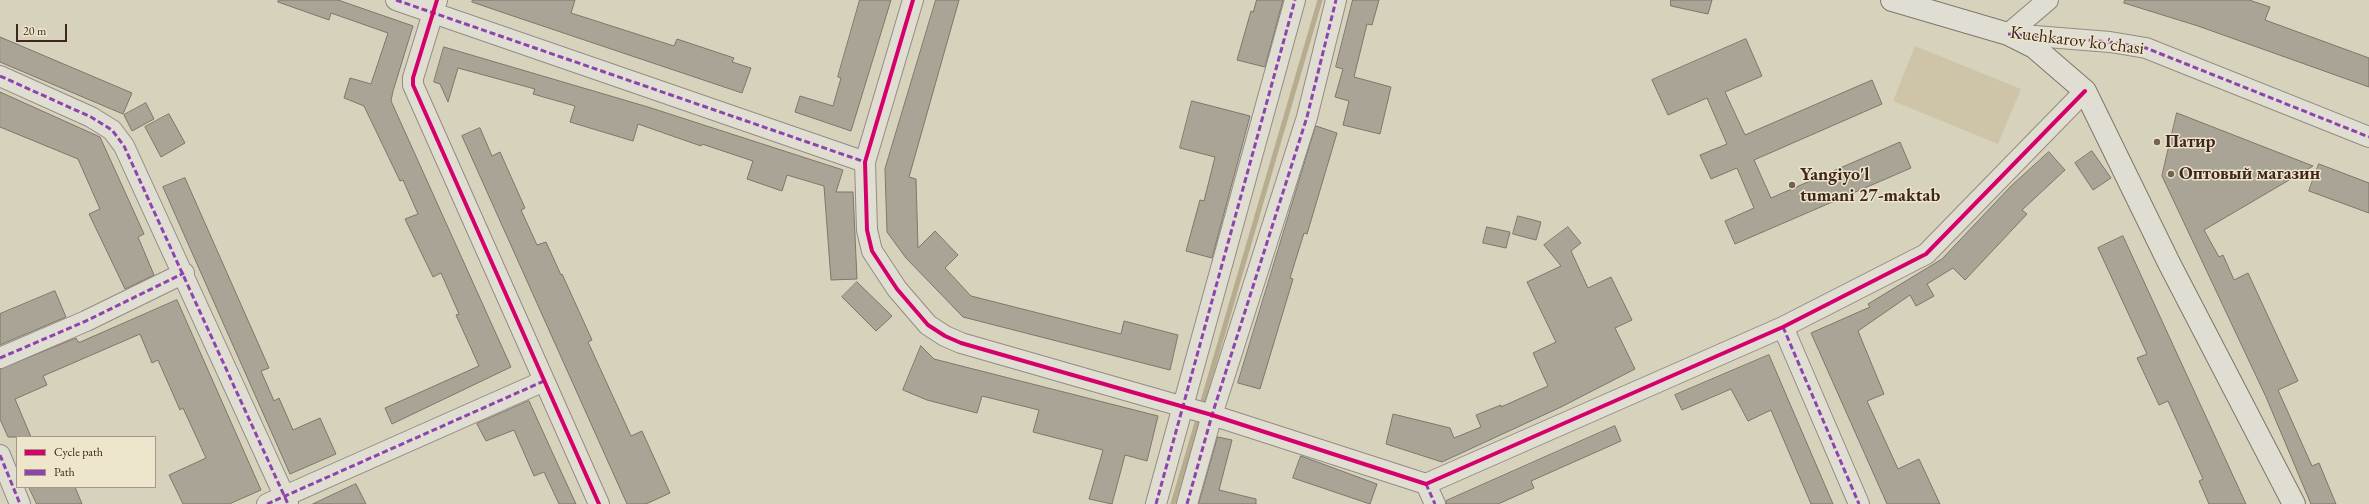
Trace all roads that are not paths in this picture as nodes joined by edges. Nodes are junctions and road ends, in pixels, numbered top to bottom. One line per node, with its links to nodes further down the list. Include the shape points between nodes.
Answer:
1 (396, 0): 7 (street)
2 (913, 0): 12 (street)
3 (1295, 0): 17 (street)
4 (1336, 0): 18 (street, via 1307,117)
5 (1892, 0): 8 (main road, Kuchkarov ko'chasi)
6 (2048, 0): 8 (street)
7 (435, 6): 12 (street); 16 (street, via 413,85)
8 (2008, 34): 10 (main road, via 2034,47); 11 (street, Kuchkarov ko'chasi, via 2110,42 2146,48)
9 (0, 76): 13 (street, via 91,117 112,130 124,146)
10 (2085, 91): 14 (street, via 1926,254); 28 (main road, via 2169,263)
11 (2369, 137)
12 (865, 162): 17 (street, via 867,230 872,251 897,288 928,325 961,343)
13 (184, 273): 15 (street, via 86,321); 21 (street)
14 (1783, 327): 20 (street); 27 (street)
15 (0, 358)
16 (544, 381): 21 (street); 23 (street)
17 (1183, 407): 18 (street); 24 (street)
18 (1210, 415): 20 (street); 25 (street)
19 (0, 455): 22 (street)
20 (1426, 484): 26 (street)
21 (280, 501)
22 (20, 504)
23 (599, 504)
24 (1156, 504)
25 (1187, 504)
26 (1436, 504)
27 (1859, 504)
28 (2294, 504)

